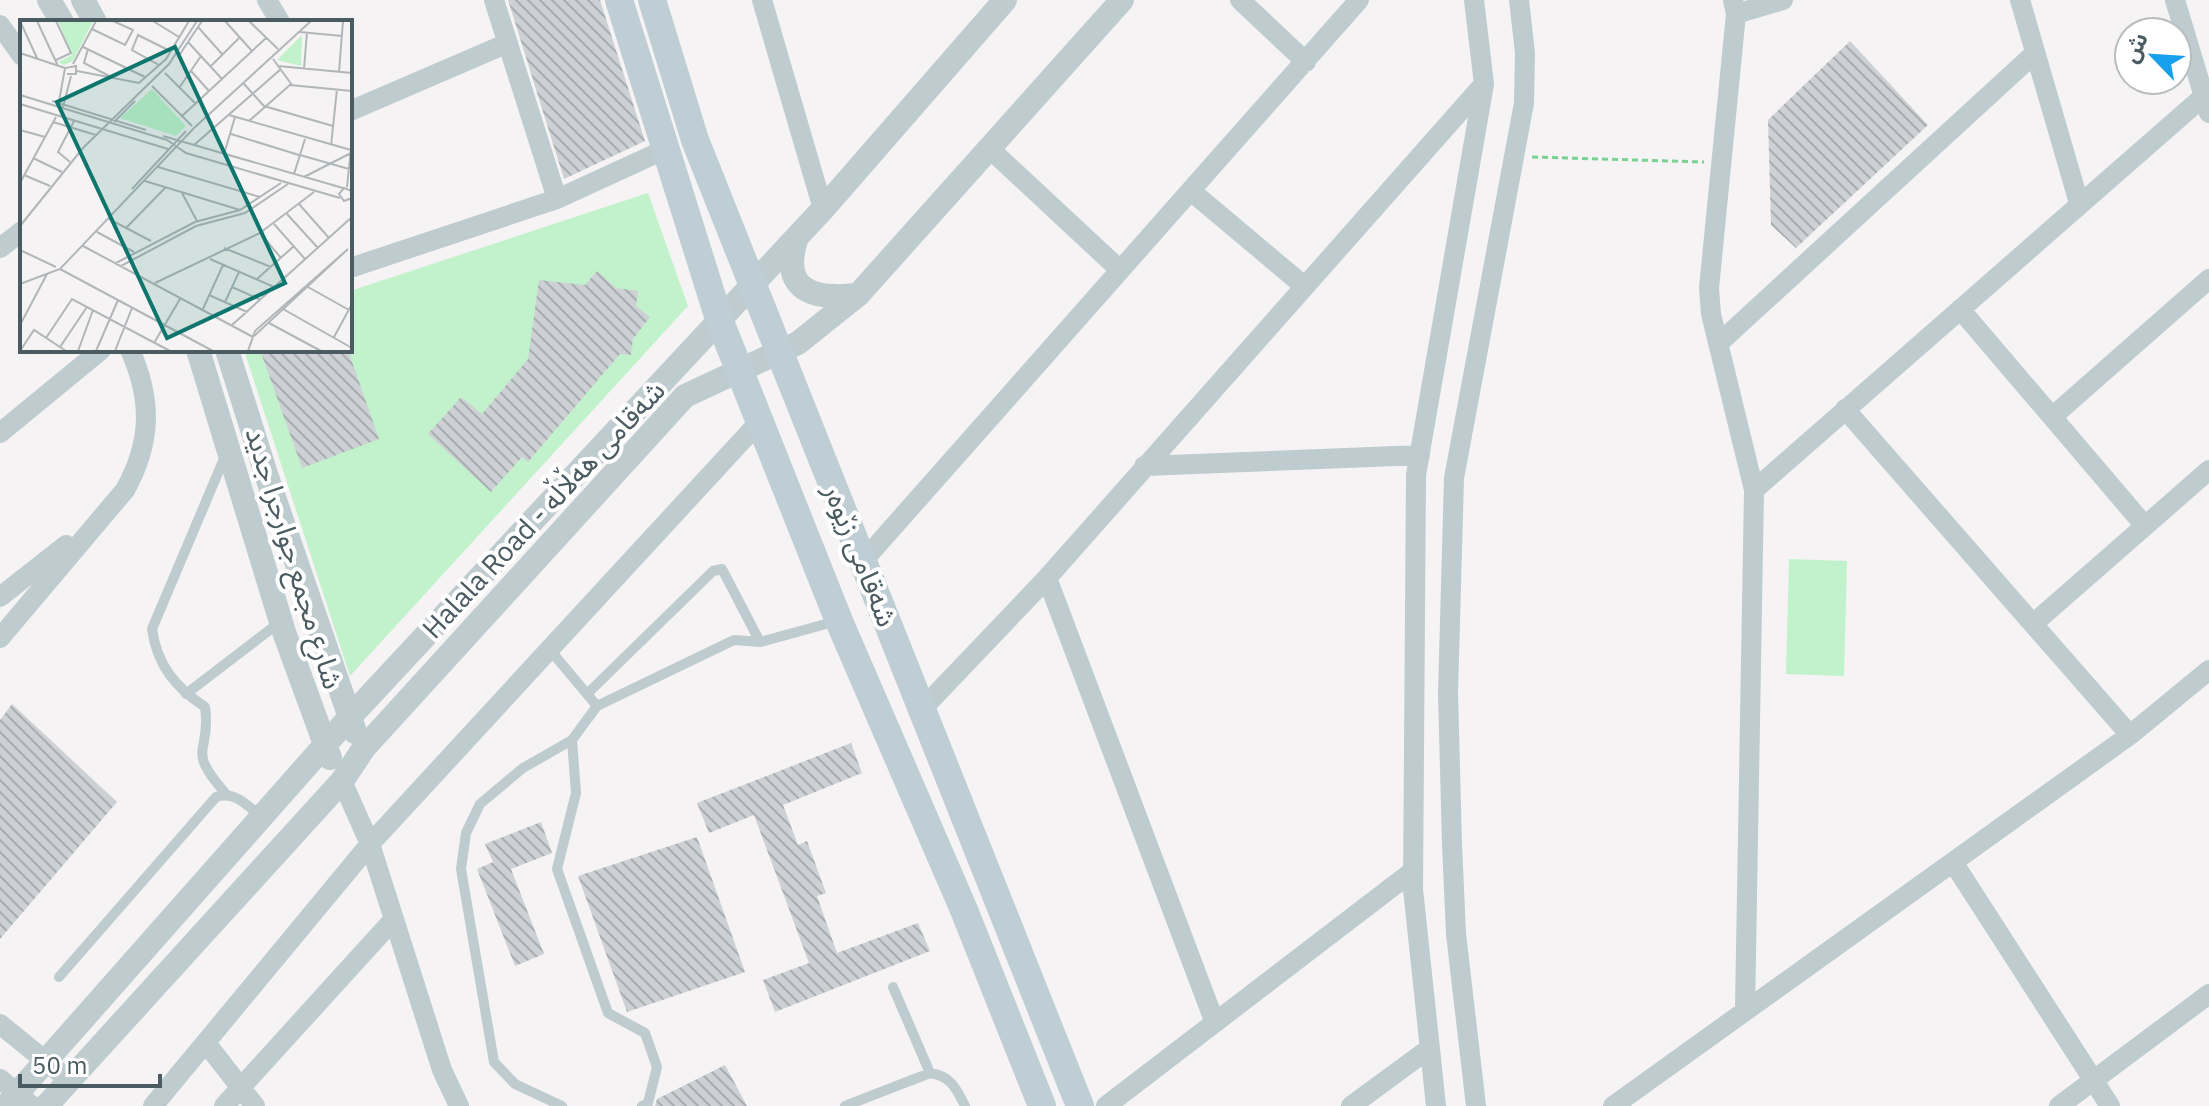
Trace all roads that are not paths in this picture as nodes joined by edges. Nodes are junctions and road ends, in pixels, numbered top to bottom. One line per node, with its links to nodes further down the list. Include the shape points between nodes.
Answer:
1 (49, 0): 18 (street)
2 (83, 0): 19 (street)
3 (267, 0): 20 (street)
4 (494, 0): 22 (street)
5 (619, 0): 29 (main road, شەقامی زێوەر)
6 (652, 0): 41 (main road, شەقامی زێوەر, via 695,140)
7 (762, 0): 34 (street)
8 (1122, 0): 30 (street, Halala Road - شەقامی هەڵاڵە)
9 (1240, 0): 25 (street)
10 (1359, 0): 25 (street)
11 (1474, 0): 26 (street)
12 (1519, 0): 75 (street, via 1524,103 1454,478)
13 (1783, 0): 17 (street)
14 (2020, 0): 23 (street)
15 (2175, 0): 27 (street)
16 (998, 3): 34 (street, Halala Road - شەقامی هەڵاڵە)
17 (1735, 7): 46 (street, via 1709,288)
18 (61, 20)
19 (94, 20)
20 (279, 20)
21 (0, 25): 24 (street)
22 (508, 43): 28 (street); 32 (street)
23 (2035, 53): 33 (street); 46 (street)
24 (12, 54)
25 (1306, 62): 31 (street)
26 (1484, 84): 42 (street); 58 (street)
27 (2206, 105): 33 (street)
28 (352, 110)
29 (666, 149): 32 (street); 45 (main road, شەقامی زێوەر)
30 (990, 149): 39 (street); 43 (street, Halala Road - شەقامی هەڵاڵە)
31 (1191, 191): 39 (street); 42 (street)
32 (557, 199): 38 (street)
33 (2079, 203): 44 (street)
34 (823, 209): 36 (street, Halala Road - شەقامی هەڵاڵە)
35 (20, 233): 37 (street)
36 (797, 237): 41 (street, Halala Road - شەقامی هەڵاڵە); 43 (street, via 791,256 794,276 807,291 826,298)
37 (0, 248)
38 (352, 267)
39 (1120, 270): 64 (street)
40 (2209, 279): 54 (street)
41 (753, 284): 45 (street, Halala Road - شەقامی هەڵاڵە); 51 (main road, شەقامی زێوەر)
42 (1304, 286): 59 (street)
43 (858, 295): 51 (street, Halala Road - شەقامی هەڵاڵە, via 816,332)
44 (1960, 309): 53 (street); 54 (street)
45 (719, 319): 52 (main road, شەقامی زێوەر); 80 (street, Halala Road - شەقامی هەڵاڵە)
46 (1719, 343): 61 (street)
47 (99, 352): 56 (street)
48 (131, 352): 62 (street, via 146,393 147,429 135,473)
49 (199, 352): 57 (street, شارع مجمع جوارجرا جديد)
50 (228, 352): 80 (street, شارع مجمع جوارجرا جديد)
51 (779, 354): 52 (street, Halala Road - شەقامی هەڵاڵە); 64 (main road, شەقامی زێوەر)
52 (739, 369): 55 (main road, شەقامی زێوەر); 84 (street, Halala Road - شەقامی هەڵاڵە, via 685,396)
53 (1845, 409): 61 (street); 69 (street)
54 (2052, 417): 63 (street)
55 (761, 420): 68 (main road, شەقامی زێوەر); 72 (street)
56 (0, 433)
57 (229, 447): 67 (street, شارع مجمع جوارجرا جديد); 76 (lane, via 152,629 156,655)
58 (1420, 455): 59 (street); 74 (street)
59 (1144, 466): 65 (street)
60 (2209, 470): 63 (street)
61 (1754, 490): 95 (street)
62 (100, 517): 66 (street); 70 (street)
63 (2145, 526): 69 (street)
64 (864, 560): 79 (main road, شەقامی زێوەر)
65 (1047, 578): 79 (street); 96 (street)
66 (0, 597)
67 (281, 621): 76 (lane); 83 (street, شارع مجمع جوارجرا جديد)
68 (839, 621): 71 (lane); 115 (main road, شەقامی زێوەر)
69 (2033, 624): 81 (street)
70 (0, 638)
71 (760, 642): 77 (lane, via 722,569 713,571); 78 (lane, via 734,640)
72 (550, 650): 77 (lane); 88 (street)
73 (2209, 670): 81 (street)
74 (1414, 691): 75 (street); 90 (street)
75 (1448, 693): 120 (street, via 1456,934)
76 (186, 694): 86 (lane, via 205,707 200,750 204,769)
77 (587, 694): 78 (lane)
78 (597, 706): 82 (lane)
79 (924, 707): 116 (main road, شەقامی زێوەر)
80 (348, 719): 83 (street, Halala Road - شەقامی هەڵاڵە); 84 (street, شارع مجمع جوارجرا جديد)
81 (2130, 735): 89 (street)
82 (572, 740): 106 (lane, via 576,793 557,869 608,1013 645,1033 657,1067); 112 (lane, via 523,768 480,804 466,833 461,869 494,1062 515,1084)
83 (325, 747): 85 (street, شارع مجمع جوارجرا جديد); 87 (street, Halala Road - شەقامی هەڵاڵە)
84 (364, 748): 85 (street, Halala Road - شەقامی هەڵاڵە)
85 (342, 781): 88 (street); 102 (street, Halala Road - شەقامی هەڵاڵە)
86 (226, 794): 87 (lane, via 242,800); 92 (lane, via 207,804)
87 (261, 818): 100 (street, Halala Road - شەقامی هەڵاڵە)
88 (370, 844): 91 (street); 98 (street)
89 (1953, 862): 95 (street); 103 (street)
90 (1413, 871): 96 (street); 99 (street)
91 (394, 919): 104 (street); 111 (street, via 442,1070)
92 (59, 977)
93 (893, 987): 101 (lane)
94 (2209, 994): 103 (street)
95 (1745, 1010): 121 (street)
96 (1215, 1023): 117 (street)
97 (0, 1024): 100 (street)
98 (206, 1043): 104 (street); 108 (street)
99 (1430, 1048): 118 (street); 119 (street)
100 (45, 1061): 102 (street); 105 (street, Halala Road - شەقامی هەڵاڵە)
101 (930, 1073): 113 (lane); 114 (lane, via 944,1075)
102 (69, 1080): 107 (street, Halala Road - شەقامی هەڵاڵە)
103 (2092, 1081): 122 (street); 123 (street)
104 (241, 1088): 109 (street); 110 (street)
105 (14, 1096)
106 (647, 1105)
107 (46, 1106)
108 (153, 1106)
109 (224, 1106)
110 (255, 1106)
111 (459, 1106)
112 (562, 1106)
113 (845, 1106)
114 (965, 1106)
115 (1042, 1106)
116 (1080, 1106)
117 (1106, 1106)
118 (1351, 1106)
119 (1436, 1106)
120 (1476, 1106)
121 (1613, 1106)
122 (2059, 1106)
123 (2110, 1106)

